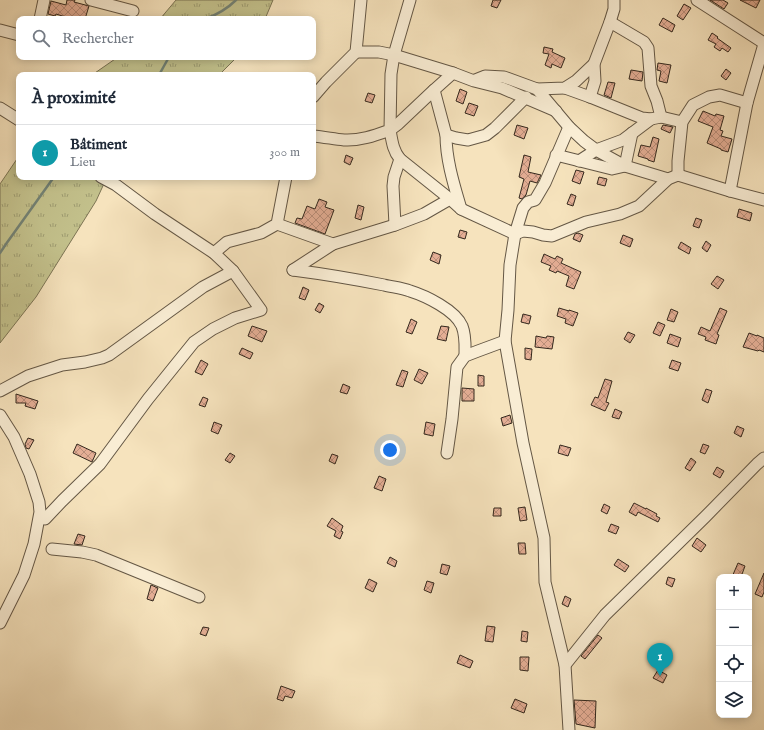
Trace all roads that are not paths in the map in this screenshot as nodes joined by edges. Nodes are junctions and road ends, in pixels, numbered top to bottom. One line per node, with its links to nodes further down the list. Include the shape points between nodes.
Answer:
1 (44, 0): 8 (street)
2 (91, 0): 7 (street)
3 (361, 0): 13 (street)
4 (410, 0): 14 (street)
5 (614, 0): 9 (street)
6 (697, 0): 12 (street)
7 (133, 11)
8 (41, 16)
9 (610, 22): 15 (street); 28 (street, via 644,42 648,48 651,86 657,101)
10 (0, 30): 11 (street)
11 (16, 34)
12 (764, 44): 24 (street)
13 (356, 52): 14 (street); 21 (street)
14 (394, 55): 16 (street); 31 (street)
15 (594, 64): 18 (street); 23 (street, via 595,81)
16 (453, 73): 17 (street); 20 (street)
17 (474, 80): 19 (street, via 485,76 504,77); 22 (street)
18 (565, 88): 19 (street); 23 (street)
19 (536, 89): 26 (street)
20 (434, 90): 31 (street); 33 (street)
21 (316, 94)
22 (526, 97): 26 (street); 33 (street, via 486,135 468,140)
23 (590, 97): 28 (street, via 642,118)
24 (747, 103): 29 (street, via 720,95 709,96 693,105); 43 (street)
25 (0, 108): 27 (street)
26 (556, 111): 30 (street)
27 (16, 118)
28 (656, 118): 29 (street); 32 (street)
29 (682, 122): 40 (street, via 678,161)
30 (569, 126): 35 (street); 36 (street)
31 (390, 130): 34 (street, via 361,139); 37 (street, via 392,143)
32 (632, 133): 35 (street, via 623,140); 39 (street)
33 (446, 135): 46 (street, via 449,165)
34 (316, 136)
35 (596, 150): 38 (street); 39 (street)
36 (556, 155): 38 (street); 49 (street, via 535,200 528,202 523,208)
37 (400, 159): 44 (street); 48 (street, via 393,186)
38 (579, 161): 39 (street, via 612,169)
39 (625, 166): 40 (street)
40 (673, 177): 43 (street); 49 (street, via 639,206 620,214 586,222 552,236 523,231)
41 (107, 180): 51 (street)
42 (285, 180): 47 (street)
43 (730, 191): 45 (street)
44 (450, 199): 46 (street); 48 (street, via 424,214)
45 (764, 200)
46 (461, 209): 49 (street)
47 (277, 224): 50 (street); 51 (street, via 261,234 226,242)
48 (395, 225): 50 (street)
49 (515, 234): 53 (street)
50 (333, 244): 54 (street, via 294,270 404,289 429,299 456,316 465,338)
51 (214, 253): 52 (street)
52 (234, 271): 55 (street, via 203,287 109,355 62,365 28,376); 59 (street, via 261,310 235,318 212,329 194,342 100,464)
53 (504, 341): 54 (street); 63 (street, via 522,443 544,538 545,582)
54 (465, 356): 57 (street, via 457,366)
55 (0, 391)
56 (0, 415): 62 (street, via 14,436 40,502 34,544 24,575)
57 (447, 453)
58 (764, 458): 63 (street, via 605,615)
59 (45, 520)
60 (52, 549): 61 (street, via 92,554)
61 (199, 597)
62 (0, 623)
63 (565, 665): 64 (street)
64 (569, 730)

